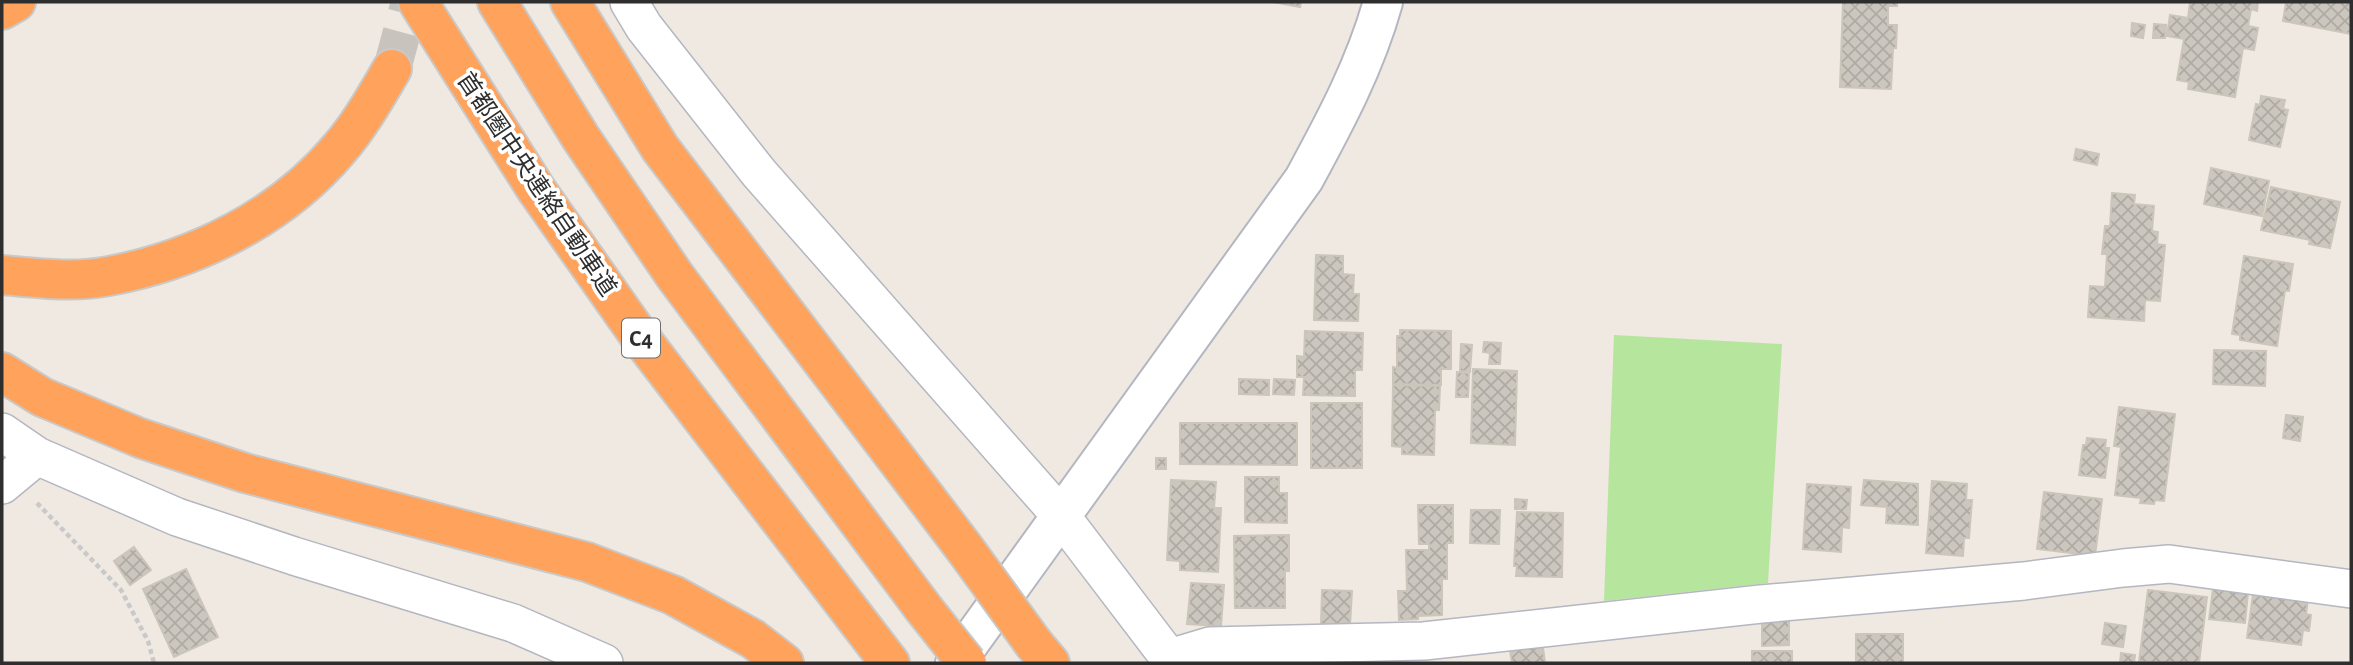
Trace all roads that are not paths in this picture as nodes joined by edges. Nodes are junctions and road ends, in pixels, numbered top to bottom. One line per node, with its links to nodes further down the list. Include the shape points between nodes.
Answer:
1 (16, 2): 7 (highway)
2 (418, 2): 16 (highway, 首都圏中央連絡自動車道 / C4, via 536,189 640,337)
3 (497, 2): 21 (highway, bridge, via 581,138 675,276)
4 (570, 2): 15 (highway, bridge, via 660,148)
5 (629, 2): 13 (street, via 759,173)
6 (1383, 2): 13 (street, via 1347,100 1304,179)
7 (2, 9)
8 (392, 68): 9 (highway, via 340,149 286,201 221,241 108,277 54,280)
9 (2, 275)
10 (2, 372): 19 (highway, via 43,397 140,438 245,472 587,562 673,595 753,639)
11 (2, 432): 12 (street)
12 (17, 472): 18 (street, via 177,517 513,623)
13 (1061, 516): 17 (street); 20 (street)
14 (2351, 589): 17 (street, via 2169,564 1424,641 1210,646)
15 (1042, 653)
16 (887, 661)
17 (1171, 661)
18 (604, 663)
19 (784, 663)
20 (955, 663)
21 (967, 663)

